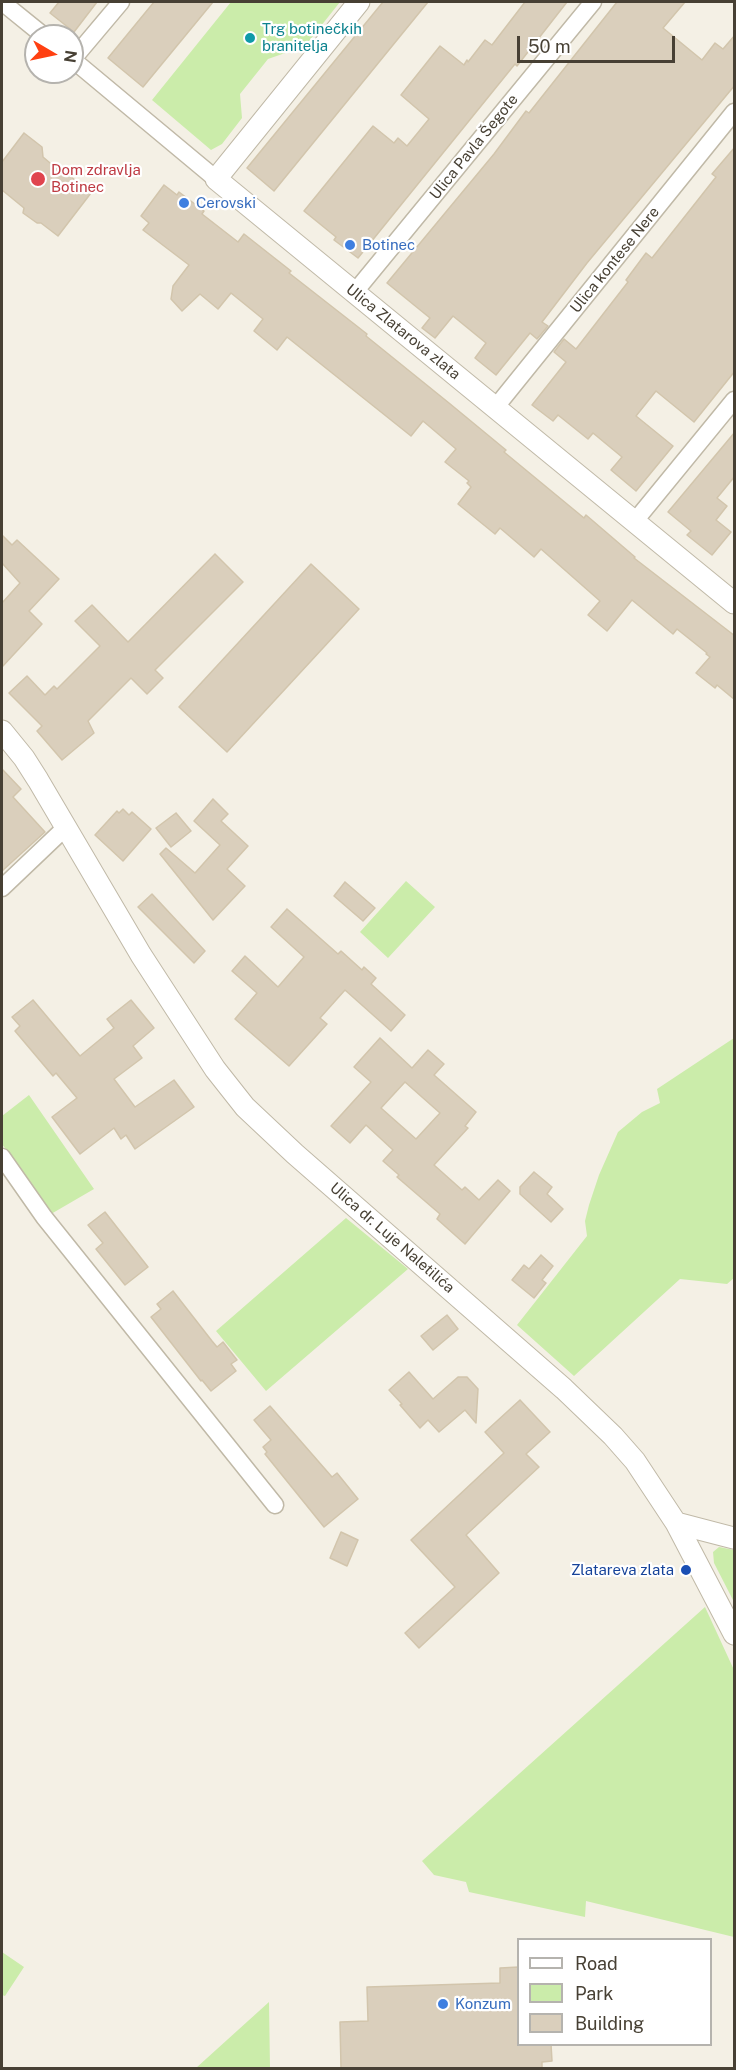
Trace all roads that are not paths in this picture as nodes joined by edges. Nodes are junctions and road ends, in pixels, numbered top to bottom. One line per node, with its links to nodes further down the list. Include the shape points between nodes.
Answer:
1 (2, 2): 5 (street)
2 (121, 2): 6 (street)
3 (359, 2): 9 (street)
4 (593, 2): 10 (street, Ulica Pavla Šegote)
5 (29, 24)
6 (84, 45)
7 (84, 69): 9 (street, Ulica Zlatarova zlata)
8 (735, 112): 12 (street, Ulica kontese Nere)
9 (216, 178): 10 (street, Ulica Zlatarova zlata)
10 (354, 293): 12 (street, Ulica Zlatarova zlata)
11 (735, 400): 13 (street)
12 (495, 408): 13 (street, Ulica Zlatarova zlata)
13 (635, 521): 14 (street, Ulica Zlatarova zlata)
14 (735, 603)
15 (2, 731): 16 (street, Ulica dr. Luje Naletilića, via 24,758)
16 (65, 828): 17 (street); 20 (street, Ulica dr. Luje Naletilića, via 141,955 215,1069 245,1107 613,1436 635,1461)
17 (2, 888)
18 (2, 1158): 19 (street, via 44,1217)
19 (275, 1505)
20 (676, 1523): 21 (street); 22 (street, Ulica dr. Luje Naletilića)
21 (735, 1538)
22 (735, 1634)

